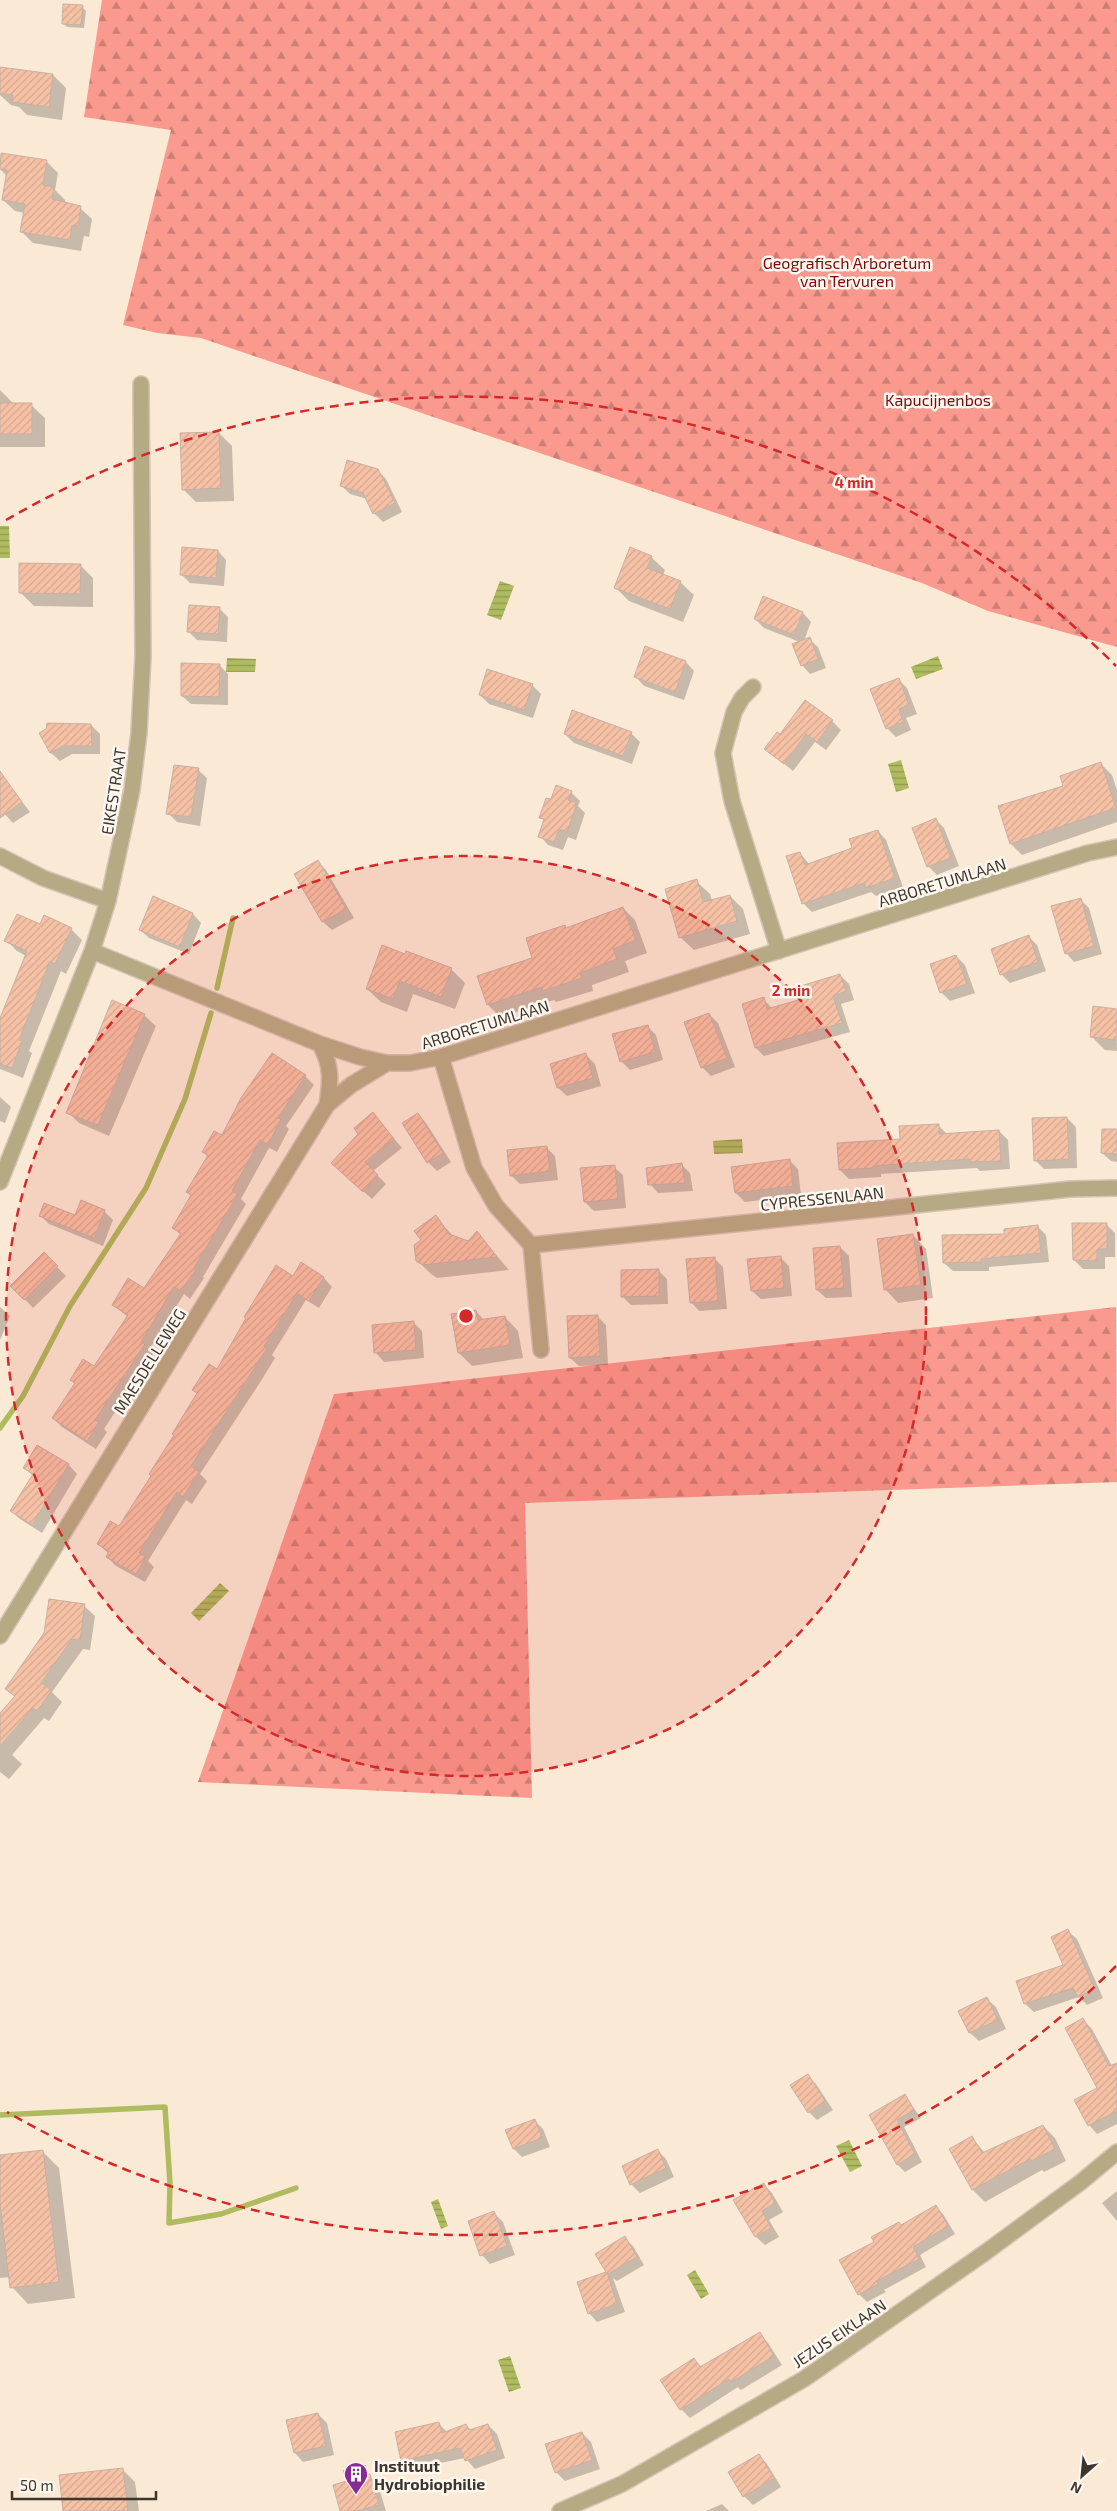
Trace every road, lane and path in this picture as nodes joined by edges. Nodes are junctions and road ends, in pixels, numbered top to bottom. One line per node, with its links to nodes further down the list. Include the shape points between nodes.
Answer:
1 (141, 384): 5 (street, EIKESTRAAT, via 143,525 139,733 132,790)
2 (753, 688): 6 (street, via 734,712 724,753 732,801)
3 (1117, 847): 6 (street, ARBORETUMLAAN, via 1088,853)
4 (0, 856): 5 (street, via 43,878)
5 (108, 901): 7 (street, EIKESTRAAT)
6 (779, 951): 9 (street, ARBORETUMLAAN)
7 (92, 952): 8 (street, ARBORETUMLAAN); 12 (street, EIKESTRAAT)
8 (320, 1044): 10 (street, ARBORETUMLAAN); 11 (street, MAESDELLEWEG, via 329,1062)
9 (440, 1057): 10 (street, ARBORETUMLAAN, via 410,1063); 14 (street, via 474,1168 496,1206)
10 (387, 1063): 11 (street, MAESDELLEWEG)
11 (327, 1104): 16 (street, MAESDELLEWEG)
12 (0, 1182)
13 (1117, 1188): 14 (street, CYPRESSENLAAN, via 1071,1189)
14 (530, 1245): 15 (street)
15 (540, 1350)
16 (0, 1636)
17 (1117, 2152): 18 (street, JEZUS EIKLAAN, via 1082,2182 986,2252 804,2379 622,2484)
18 (560, 2511)

